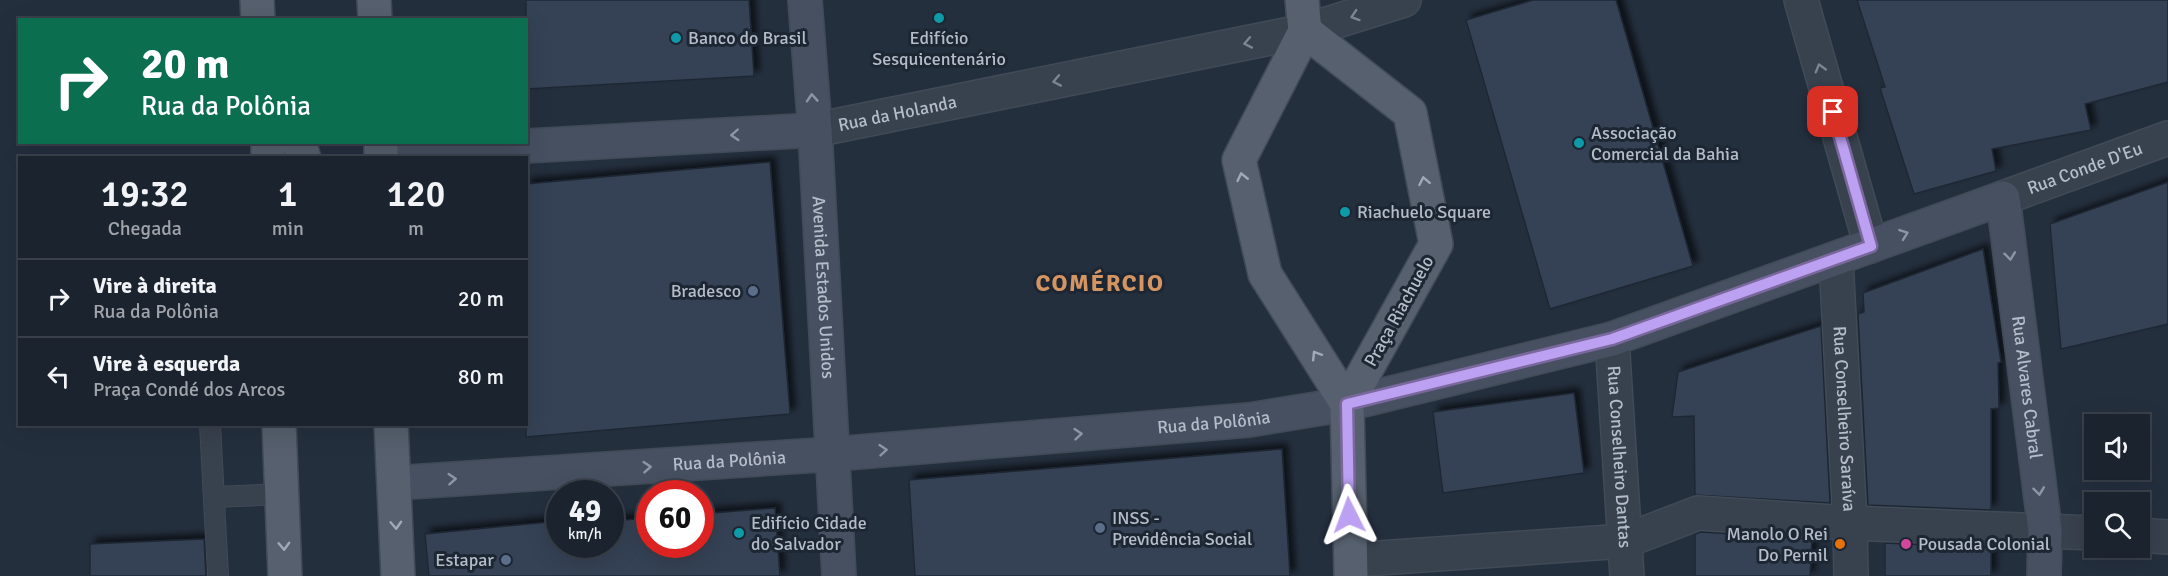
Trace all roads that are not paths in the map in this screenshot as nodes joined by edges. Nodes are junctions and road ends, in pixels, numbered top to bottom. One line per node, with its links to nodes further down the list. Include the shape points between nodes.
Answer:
1 (257, 0): 7 (main road)
2 (374, 0): 8 (main road)
3 (804, 0): 9 (street, Avenida Estados Unidos, one-way to 3)
4 (1404, 0): 6 (street, Rua da Holanda, one-way to 6)
5 (1801, 0): 15 (street, one-way to 5)
6 (1304, 16): 9 (street, Rua da Holanda, one-way to 9); 18 (main road, one-way to 6, via 1265,274 1239,160); 18 (main road, Praça Riachuelo, one-way to 6, via 1436,244 1410,113)
7 (258, 18)
8 (375, 18)
9 (814, 130): 12 (street, Rua da Holanda, one-way to 12); 22 (street, Avenida Estados Unidos)
10 (2168, 138): 14 (street, Rua Conde D'Eu)
11 (525, 144): 13 (street, Rua da Holanda, one-way to 13)
12 (528, 144)
13 (381, 151)
14 (2002, 198): 15 (street, Rua da Polônia, one-way to 14); 27 (street, Rua Alvares Cabral, one-way to 27)
15 (1871, 246): 16 (street, Rua da Polônia)
16 (1836, 260): 17 (street, Rua da Polônia); 26 (street, Rua Conselheiro Saraíva)
17 (1612, 339): 18 (street, Rua da Polônia); 31 (street, Rua Conselheiro Dantas)
18 (1347, 404): 22 (street, Rua da Polônia, one-way to 18, via 1249,420); 32 (main road)
19 (210, 426): 25 (lane)
20 (279, 426): 24 (main road)
21 (391, 426): 23 (main road)
22 (834, 454): 23 (street, Rua da Polônia, one-way to 22); 36 (street, Avenida Estados Unidos)
23 (394, 483): 35 (main road, one-way to 35)
24 (282, 494): 25 (lane); 34 (main road, one-way to 34)
25 (214, 497): 33 (lane)
26 (1850, 523): 27 (street); 31 (street, via 1698,513); 38 (street, Rua Conselheiro Saraíva)
27 (2044, 530): 28 (street); 39 (street, Rua Alvares Cabral)
28 (2084, 532)
29 (2150, 536): 30 (street)
30 (2168, 537)
31 (1625, 541): 32 (street); 37 (street, Rua Conselheiro Dantas)
32 (1351, 568)
33 (218, 576)
34 (285, 576)
35 (398, 576)
36 (839, 576)
37 (1627, 576)
38 (1851, 576)
39 (2044, 576)

